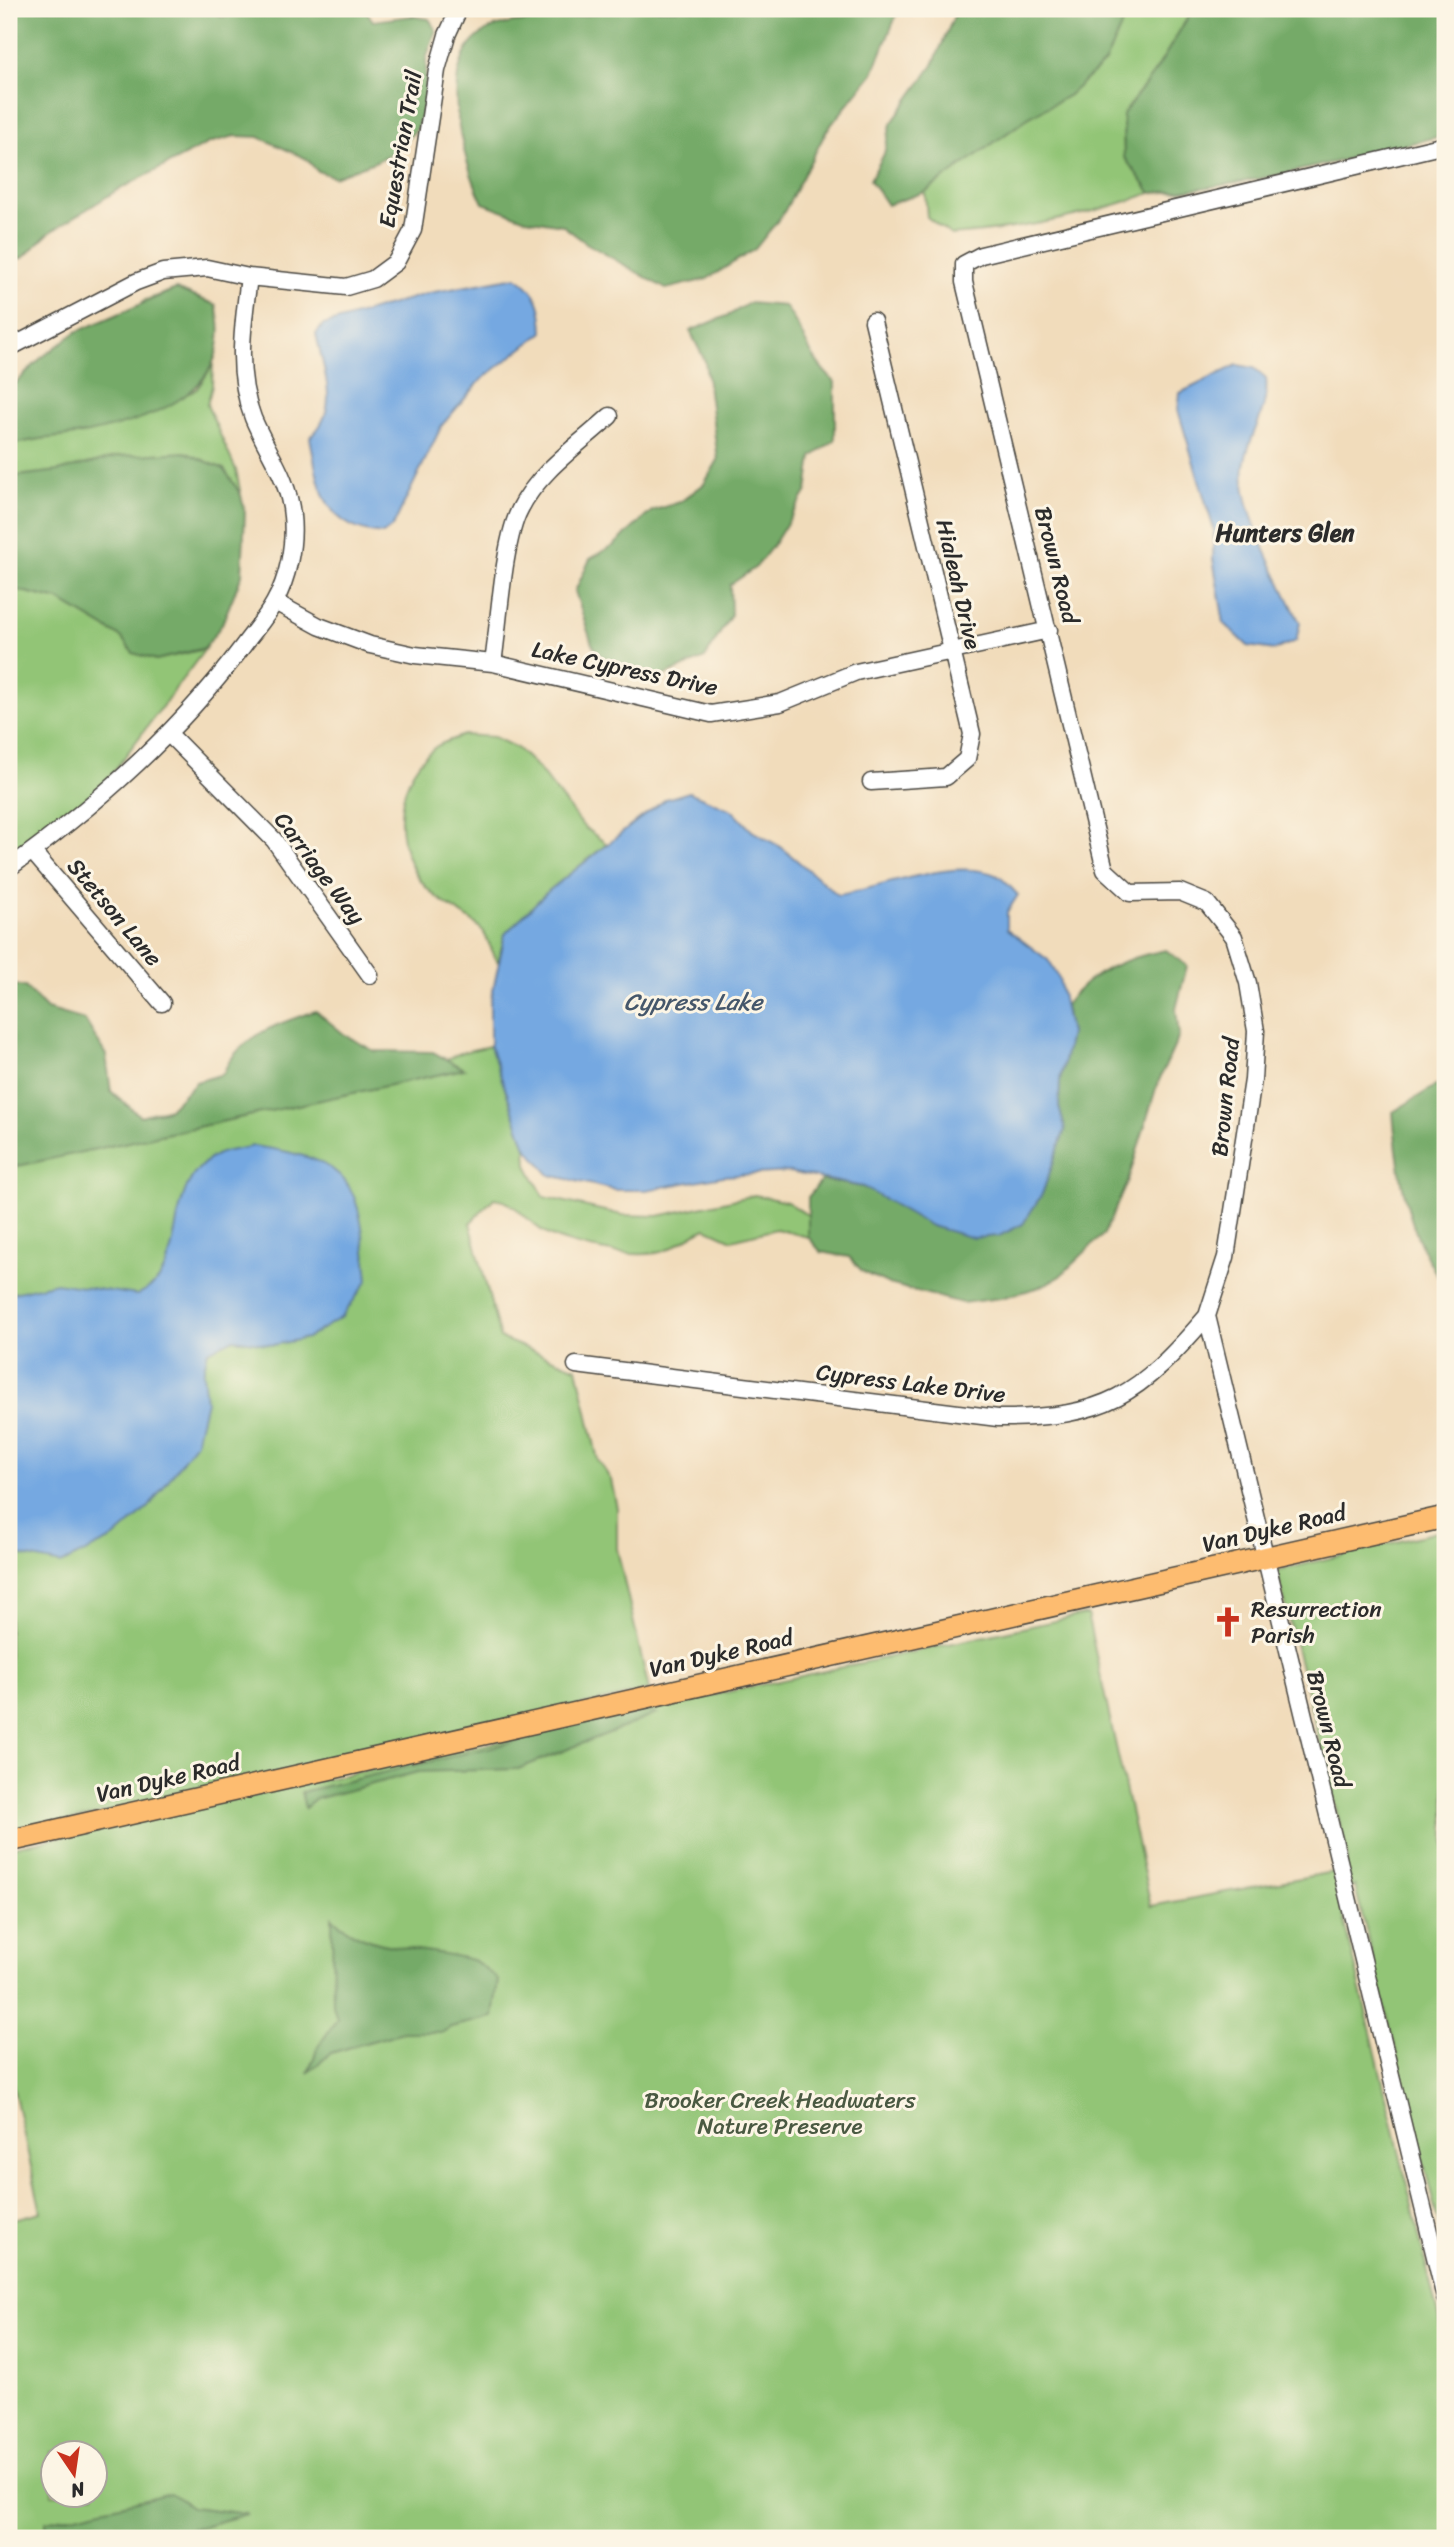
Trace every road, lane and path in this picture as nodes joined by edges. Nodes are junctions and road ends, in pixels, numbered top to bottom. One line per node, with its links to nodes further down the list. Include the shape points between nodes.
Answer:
1 (459, 9): 3 (street, Equestrian Trail, via 437,69 413,230 396,262 373,279 346,287)
2 (1445, 145): 8 (street, Brown Road, via 981,255 964,264 964,282)
3 (249, 277): 5 (street, Equestrian Trail, via 207,268 163,272); 7 (street, via 241,380 254,419 283,475 293,516 290,562)
4 (873, 321): 9 (street, Hialeah Drive)
5 (9, 348)
6 (610, 416): 10 (street, via 539,481 520,509 512,533)
7 (275, 602): 10 (street, Lake Cypress Drive, via 319,626 370,645); 11 (street)
8 (1049, 630): 9 (street, Lake Cypress Drive); 17 (street, Brown Road, via 1105,870 1130,894 1181,892 1207,903 1234,937 1248,983 1256,1031 1254,1080 1226,1257)
9 (952, 653): 10 (street, Lake Cypress Drive, via 856,672 780,703 711,714); 12 (street, Hialeah Drive, via 972,734 967,759 946,777)
10 (493, 663)
11 (169, 734): 13 (street, via 102,797); 15 (street, Carriage Way, via 274,840)
12 (871, 782)
13 (33, 851): 14 (street); 16 (street, Stetson Lane)
14 (9, 868)
15 (370, 975)
16 (162, 1003)
17 (1207, 1316): 18 (street, Cypress Lake Drive, via 1164,1364 1119,1399 1093,1409 1041,1418 998,1418); 20 (street, Brown Road)
18 (576, 1365)
19 (1445, 1517): 20 (main road, Van Dyke Road)
20 (1264, 1557): 21 (main road, Van Dyke Road); 22 (street, Brown Road)
21 (9, 1841)
22 (1445, 2298)

